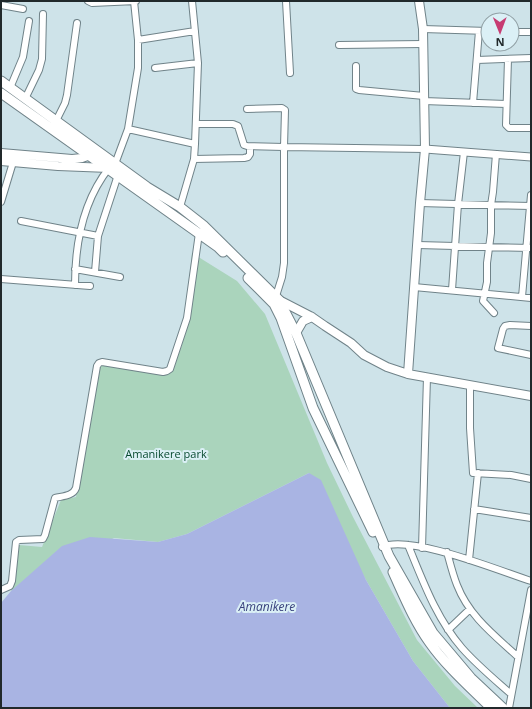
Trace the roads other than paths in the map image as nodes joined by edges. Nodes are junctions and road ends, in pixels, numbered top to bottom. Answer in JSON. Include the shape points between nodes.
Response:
{"nodes":[{"id":1,"x":88,"y":1,"type":"edge"},
{"id":2,"x":134,"y":1,"type":"edge"},
{"id":3,"x":192,"y":1,"type":"edge"},
{"id":4,"x":286,"y":1,"type":"edge"},
{"id":5,"x":419,"y":1,"type":"edge"},
{"id":6,"x":1,"y":5,"type":"edge"},
{"id":7,"x":24,"y":9,"type":"dead end"},
{"id":8,"x":43,"y":14,"type":"dead end"},
{"id":9,"x":28,"y":21,"type":"dead end"},
{"id":10,"x":77,"y":22,"type":"dead end"},
{"id":11,"x":423,"y":29,"type":"junction"},
{"id":12,"x":195,"y":30,"type":"junction"},
{"id":13,"x":479,"y":31,"type":"joint"},
{"id":14,"x":520,"y":32,"type":"edge"},
{"id":15,"x":531,"y":32,"type":"edge"},
{"id":16,"x":138,"y":40,"type":"junction"},
{"id":17,"x":423,"y":44,"type":"junction"},
{"id":18,"x":339,"y":45,"type":"dead end"},
{"id":19,"x":531,"y":58,"type":"edge"},
{"id":20,"x":508,"y":59,"type":"junction"},
{"id":21,"x":477,"y":60,"type":"junction"},
{"id":22,"x":198,"y":63,"type":"junction"},
{"id":23,"x":356,"y":66,"type":"dead end"},
{"id":24,"x":155,"y":68,"type":"dead end"},
{"id":25,"x":290,"y":73,"type":"dead end"},
{"id":26,"x":1,"y":81,"type":"edge"},
{"id":27,"x":10,"y":88,"type":"junction"},
{"id":28,"x":1,"y":93,"type":"edge"},
{"id":29,"x":424,"y":98,"type":"junction"},
{"id":30,"x":25,"y":99,"type":"junction"},
{"id":31,"x":473,"y":103,"type":"junction"},
{"id":32,"x":506,"y":104,"type":"junction"},
{"id":33,"x":247,"y":109,"type":"dead end"},
{"id":34,"x":56,"y":121,"type":"junction"},
{"id":35,"x":196,"y":124,"type":"junction"},
{"id":36,"x":531,"y":128,"type":"edge"},
{"id":37,"x":128,"y":129,"type":"junction"},
{"id":38,"x":195,"y":144,"type":"junction"},
{"id":39,"x":284,"y":146,"type":"junction"},
{"id":40,"x":250,"y":147,"type":"junction"},
{"id":41,"x":425,"y":150,"type":"junction"},
{"id":42,"x":464,"y":152,"type":"junction"},
{"id":43,"x":1,"y":153,"type":"edge"},
{"id":44,"x":94,"y":154,"type":"junction"},
{"id":45,"x":496,"y":154,"type":"junction"},
{"id":46,"x":531,"y":157,"type":"edge"},
{"id":47,"x":14,"y":158,"type":"junction"},
{"id":48,"x":194,"y":159,"type":"junction"},
{"id":49,"x":1,"y":160,"type":"edge"},
{"id":50,"x":112,"y":166,"type":"junction"},
{"id":51,"x":118,"y":175,"type":"junction"},
{"id":52,"x":531,"y":195,"type":"edge"},
{"id":53,"x":1,"y":202,"type":"edge"},
{"id":54,"x":420,"y":204,"type":"junction"},
{"id":55,"x":458,"y":204,"type":"junction"},
{"id":56,"x":491,"y":205,"type":"junction"},
{"id":57,"x":531,"y":206,"type":"edge"},
{"id":58,"x":180,"y":207,"type":"junction"},
{"id":59,"x":21,"y":221,"type":"dead end"},
{"id":60,"x":80,"y":232,"type":"junction"},
{"id":61,"x":199,"y":233,"type":"junction"},
{"id":62,"x":98,"y":236,"type":"junction"},
{"id":63,"x":418,"y":245,"type":"junction"},
{"id":64,"x":455,"y":246,"type":"junction"},
{"id":65,"x":489,"y":247,"type":"junction"},
{"id":66,"x":529,"y":248,"type":"edge"},
{"id":67,"x":75,"y":269,"type":"junction"},
{"id":68,"x":95,"y":272,"type":"junction"},
{"id":69,"x":120,"y":277,"type":"dead end"},
{"id":70,"x":1,"y":279,"type":"edge"},
{"id":71,"x":75,"y":285,"type":"junction"},
{"id":72,"x":90,"y":286,"type":"dead end"},
{"id":73,"x":414,"y":287,"type":"junction"},
{"id":74,"x":452,"y":290,"type":"junction"},
{"id":75,"x":485,"y":294,"type":"junction"},
{"id":76,"x":522,"y":298,"type":"junction"},
{"id":77,"x":531,"y":298,"type":"edge"},
{"id":78,"x":275,"y":299,"type":"junction"},
{"id":79,"x":494,"y":313,"type":"dead end"},
{"id":80,"x":312,"y":317,"type":"junction"},
{"id":81,"x":531,"y":326,"type":"edge"},
{"id":82,"x":296,"y":334,"type":"junction"},
{"id":83,"x":531,"y":355,"type":"edge"},
{"id":84,"x":408,"y":374,"type":"junction"},
{"id":85,"x":427,"y":377,"type":"junction"},
{"id":86,"x":470,"y":384,"type":"junction"},
{"id":87,"x":531,"y":396,"type":"edge"},
{"id":88,"x":478,"y":473,"type":"junction"},
{"id":89,"x":531,"y":479,"type":"edge"},
{"id":90,"x":474,"y":509,"type":"junction"},
{"id":91,"x":531,"y":518,"type":"edge"},
{"id":92,"x":408,"y":545,"type":"junction"},
{"id":93,"x":383,"y":547,"type":"junction"},
{"id":94,"x":422,"y":548,"type":"junction"},
{"id":95,"x":447,"y":552,"type":"junction"},
{"id":96,"x":469,"y":560,"type":"junction"},
{"id":97,"x":531,"y":581,"type":"edge"},
{"id":98,"x":1,"y":590,"type":"edge"},
{"id":99,"x":531,"y":590,"type":"edge"},
{"id":100,"x":470,"y":609,"type":"junction"},
{"id":101,"x":524,"y":626,"type":"junction"},
{"id":102,"x":531,"y":628,"type":"edge"},
{"id":103,"x":448,"y":630,"type":"junction"},
{"id":104,"x":518,"y":657,"type":"junction"},
{"id":105,"x":511,"y":694,"type":"junction"},
{"id":106,"x":491,"y":708,"type":"edge"},
{"id":107,"x":503,"y":708,"type":"edge"},
{"id":108,"x":508,"y":708,"type":"edge"}],
"edges":[{"from":1,"to":2,"type":"street"},
{"from":2,"to":16,"type":"street"},
{"from":3,"to":12,"type":"street"},
{"from":4,"to":25,"type":"street"},
{"from":5,"to":11,"type":"main road"},
{"from":6,"to":7,"type":"street"},
{"from":8,"to":30,"type":"street","via":[[42,59]]},
{"from":9,"to":27,"type":"street","via":[[23,57]]},
{"from":10,"to":34,"type":"street","via":[[67,95]]},
{"from":11,"to":13,"type":"street"},
{"from":11,"to":17,"type":"main road"},
{"from":12,"to":16,"type":"street"},
{"from":12,"to":22,"type":"street"},
{"from":13,"to":21,"type":"street"},
{"from":14,"to":15,"type":"street"},
{"from":16,"to":37,"type":"street","via":[[138,68]]},
{"from":17,"to":18,"type":"street"},
{"from":17,"to":29,"type":"main road"},
{"from":19,"to":20,"type":"street"},
{"from":20,"to":21,"type":"street"},
{"from":20,"to":32,"type":"street"},
{"from":21,"to":31,"type":"street"},
{"from":22,"to":24,"type":"street"},
{"from":22,"to":35,"type":"street"},
{"from":23,"to":29,"type":"street","via":[[356,89]]},
{"from":26,"to":27,"type":"main road"},
{"from":27,"to":30,"type":"main road"},
{"from":28,"to":44,"type":"main road"},
{"from":29,"to":31,"type":"street"},
{"from":29,"to":41,"type":"main road"},
{"from":30,"to":34,"type":"main road"},
{"from":31,"to":32,"type":"street"},
{"from":32,"to":36,"type":"street","via":[[507,127]]},
{"from":33,"to":39,"type":"street","via":[[285,110]]},
{"from":34,"to":44,"type":"main road"},
{"from":35,"to":38,"type":"street"},
{"from":35,"to":40,"type":"street","via":[[238,126],[244,145]]},
{"from":37,"to":38,"type":"street"},
{"from":37,"to":50,"type":"street"},
{"from":38,"to":48,"type":"street"},
{"from":39,"to":40,"type":"street"},
{"from":39,"to":41,"type":"street"},
{"from":39,"to":78,"type":"street","via":[[284,264]]},
{"from":40,"to":48,"type":"street","via":[[250,154],[244,158]]},
{"from":41,"to":42,"type":"street"},
{"from":41,"to":54,"type":"main road"},
{"from":42,"to":45,"type":"street"},
{"from":42,"to":55,"type":"street"},
{"from":43,"to":47,"type":"main road"},
{"from":44,"to":47,"type":"main road","via":[[72,159]]},
{"from":44,"to":50,"type":"main road"},
{"from":45,"to":46,"type":"street"},
{"from":45,"to":56,"type":"street"},
{"from":47,"to":49,"type":"main road"},
{"from":47,"to":50,"type":"main road","via":[[65,167]]},
{"from":47,"to":53,"type":"street"},
{"from":48,"to":58,"type":"street"},
{"from":50,"to":51,"type":"main road"},
{"from":50,"to":58,"type":"main road"},
{"from":50,"to":60,"type":"street","via":[[98,184]]},
{"from":51,"to":61,"type":"main road"},
{"from":51,"to":62,"type":"street"},
{"from":52,"to":57,"type":"street"},
{"from":54,"to":55,"type":"street"},
{"from":54,"to":63,"type":"main road"},
{"from":55,"to":56,"type":"street"},
{"from":55,"to":64,"type":"street"},
{"from":56,"to":57,"type":"street"},
{"from":56,"to":65,"type":"street"},
{"from":57,"to":66,"type":"street"},
{"from":58,"to":78,"type":"main road","via":[[204,225]]},
{"from":59,"to":60,"type":"street"},
{"from":60,"to":62,"type":"street"},
{"from":60,"to":67,"type":"street"},
{"from":61,"to":78,"type":"main road"},
{"from":61,"to":98,"type":"street","via":[[187,318],[170,369],[163,372],[99,363],[76,488],[71,494],[55,498],[43,539],[16,542],[12,581],[10,586]]},
{"from":62,"to":68,"type":"street"},
{"from":63,"to":64,"type":"street"},
{"from":63,"to":73,"type":"main road"},
{"from":64,"to":65,"type":"street"},
{"from":64,"to":74,"type":"street"},
{"from":65,"to":66,"type":"street"},
{"from":65,"to":75,"type":"street"},
{"from":66,"to":76,"type":"street"},
{"from":67,"to":68,"type":"street"},
{"from":67,"to":71,"type":"street"},
{"from":68,"to":69,"type":"street"},
{"from":70,"to":71,"type":"street"},
{"from":71,"to":72,"type":"street"},
{"from":73,"to":74,"type":"street"},
{"from":73,"to":84,"type":"main road"},
{"from":74,"to":75,"type":"street"},
{"from":75,"to":76,"type":"street"},
{"from":75,"to":79,"type":"street","via":[[483,301]]},
{"from":76,"to":77,"type":"street"},
{"from":78,"to":80,"type":"main road"},
{"from":78,"to":82,"type":"main road"},
{"from":78,"to":93,"type":"main road","via":[[274,304],[313,408]]},
{"from":80,"to":82,"type":"main road","via":[[303,321]]},
{"from":80,"to":84,"type":"main road","via":[[351,342],[364,355]]},
{"from":81,"to":83,"type":"street","via":[[505,326],[498,348]]},
{"from":82,"to":93,"type":"main road"},
{"from":84,"to":85,"type":"main road"},
{"from":85,"to":86,"type":"main road"},
{"from":85,"to":94,"type":"street"},
{"from":86,"to":87,"type":"main road"},
{"from":86,"to":88,"type":"street","via":[[472,468],[473,473]]},
{"from":88,"to":89,"type":"street"},
{"from":88,"to":90,"type":"street"},
{"from":90,"to":91,"type":"street"},
{"from":90,"to":96,"type":"street"},
{"from":92,"to":93,"type":"street"},
{"from":92,"to":94,"type":"street"},
{"from":92,"to":103,"type":"street","via":[[430,598]]},
{"from":93,"to":106,"type":"main road","via":[[416,622],[430,643],[444,661]]},
{"from":93,"to":107,"type":"main road","via":[[433,633],[471,678]]},
{"from":94,"to":95,"type":"street"},
{"from":95,"to":96,"type":"street"},
{"from":95,"to":100,"type":"street","via":[[457,585]]},
{"from":96,"to":97,"type":"street"},
{"from":99,"to":101,"type":"street"},
{"from":100,"to":103,"type":"street"},
{"from":100,"to":104,"type":"street","via":[[486,628]]},
{"from":101,"to":102,"type":"street"},
{"from":101,"to":104,"type":"street"},
{"from":103,"to":105,"type":"street","via":[[472,659]]},
{"from":104,"to":105,"type":"street"},
{"from":105,"to":108,"type":"street"}]}
